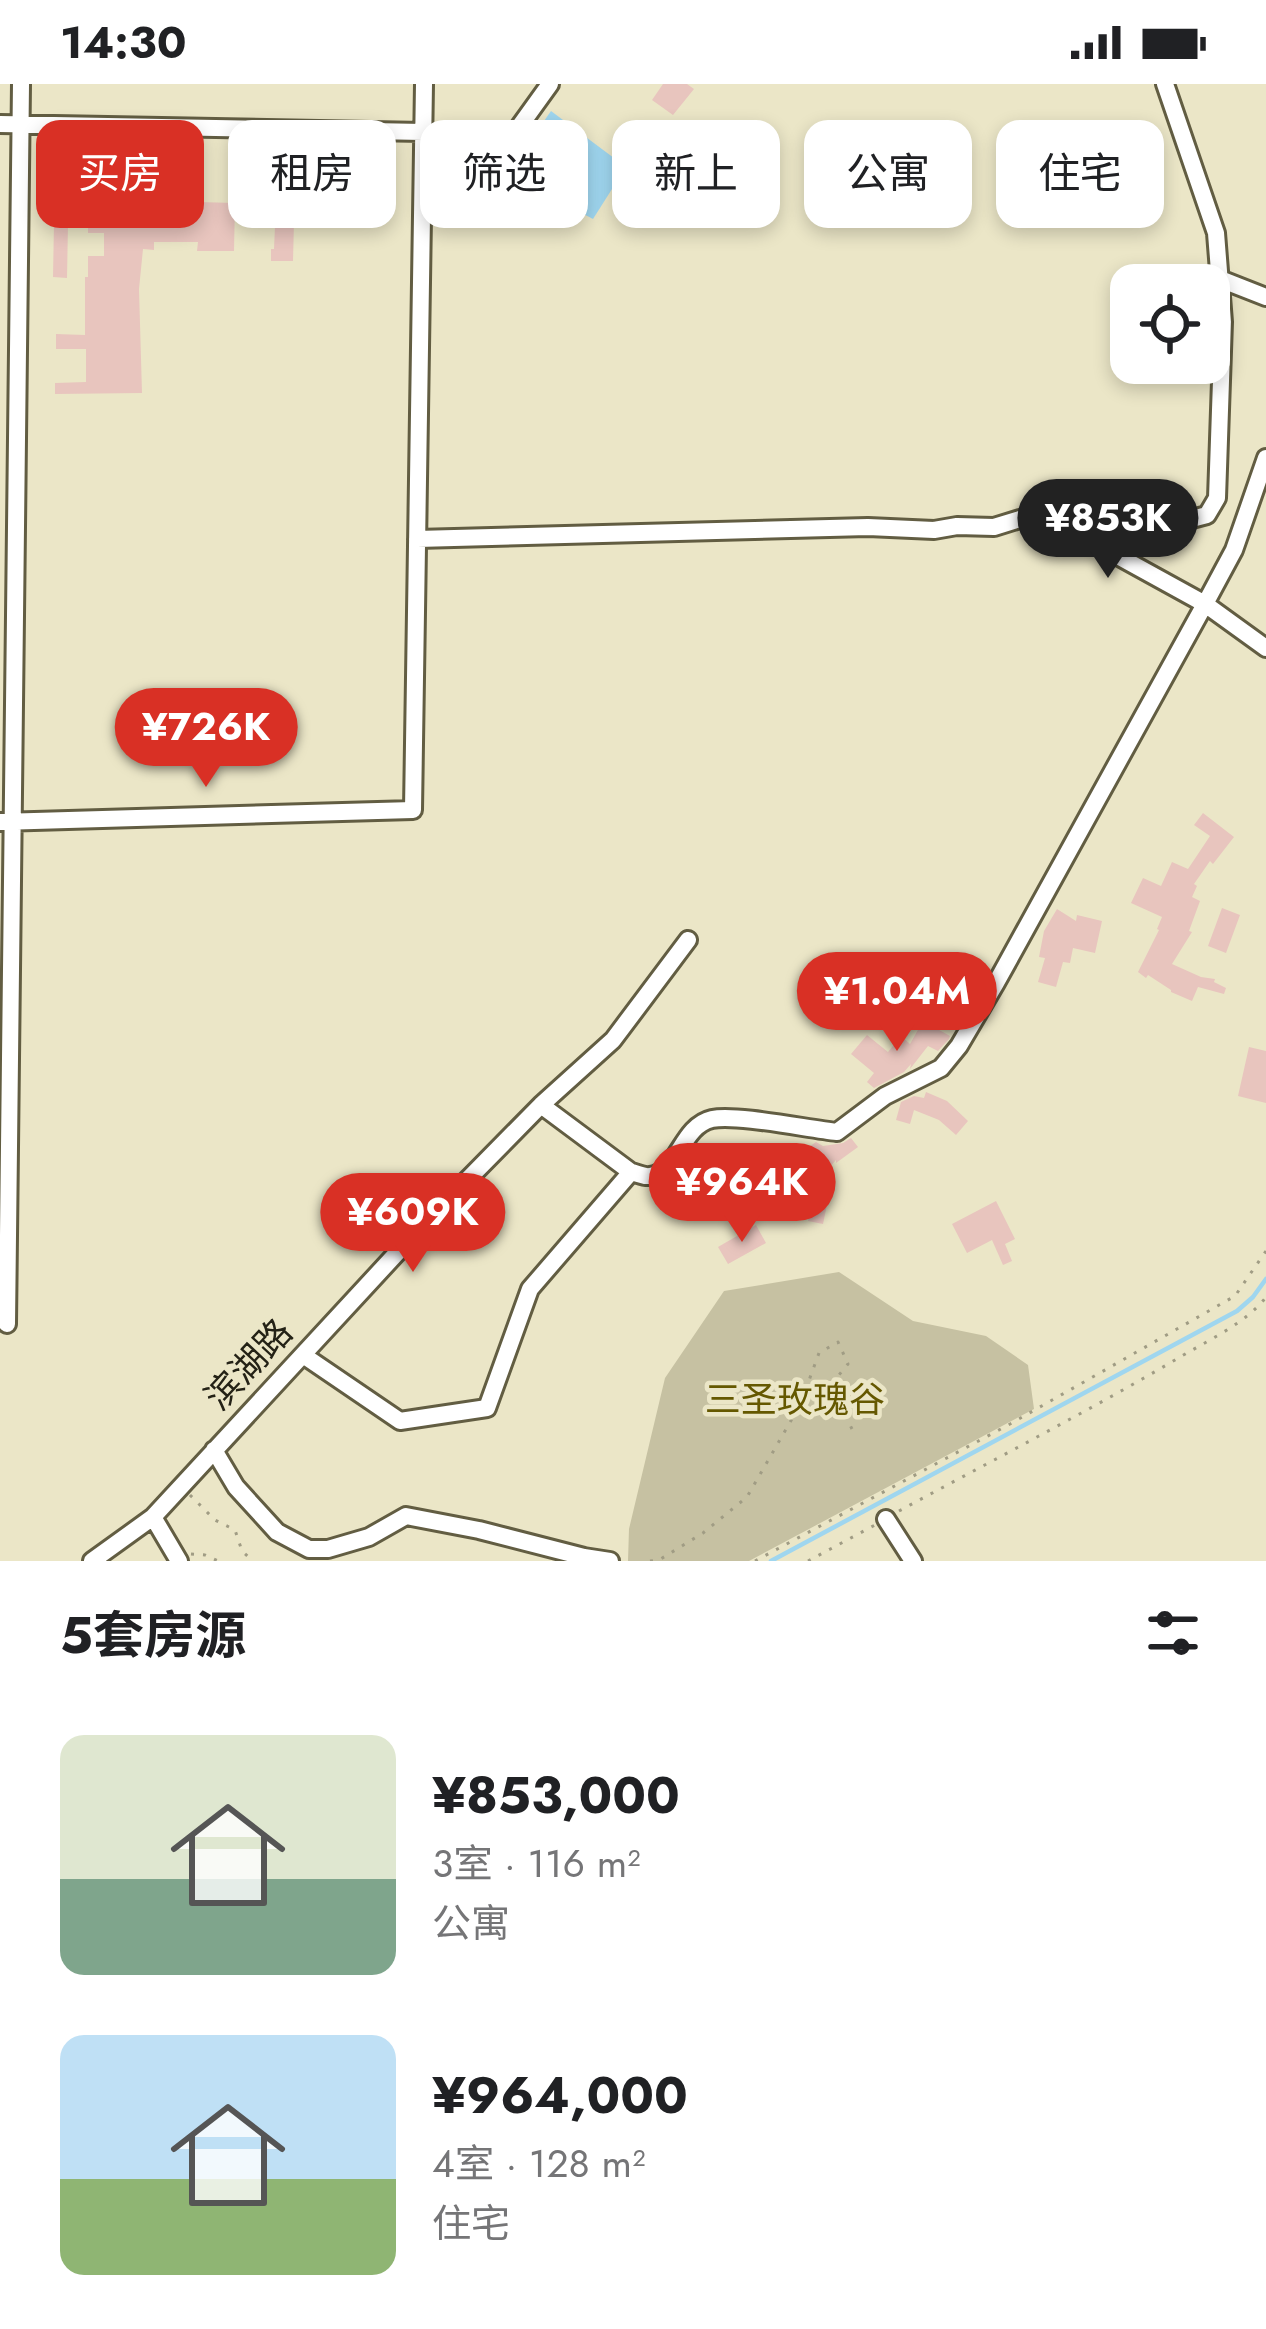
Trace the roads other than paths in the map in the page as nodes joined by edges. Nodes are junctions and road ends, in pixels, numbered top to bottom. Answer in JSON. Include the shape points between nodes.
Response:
{"nodes":[{"id":1,"x":21,"y":84,"type":"edge"},
{"id":2,"x":424,"y":84,"type":"edge"},
{"id":3,"x":550,"y":84,"type":"edge"},
{"id":4,"x":1165,"y":84,"type":"edge"},
{"id":5,"x":423,"y":120,"type":"edge"},
{"id":6,"x":524,"y":120,"type":"edge"},
{"id":7,"x":0,"y":124,"type":"edge"},
{"id":8,"x":21,"y":124,"type":"junction"},
{"id":9,"x":420,"y":132,"type":"edge"},
{"id":10,"x":422,"y":228,"type":"edge"},
{"id":11,"x":1219,"y":264,"type":"edge"},
{"id":12,"x":1230,"y":283,"type":"edge"},
{"id":13,"x":1266,"y":297,"type":"edge"},
{"id":14,"x":1221,"y":384,"type":"edge"},
{"id":15,"x":1266,"y":458,"type":"edge"},
{"id":16,"x":417,"y":539,"type":"junction"},
{"id":17,"x":1096,"y":544,"type":"junction"},
{"id":18,"x":1205,"y":604,"type":"junction"},
{"id":19,"x":1266,"y":648,"type":"edge"},
{"id":20,"x":6,"y":822,"type":"edge"},
{"id":21,"x":688,"y":940,"type":"dead end"},
{"id":22,"x":541,"y":1106,"type":"junction"},
{"id":23,"x":631,"y":1172,"type":"junction"},
{"id":24,"x":4,"y":1173,"type":"edge"},
{"id":25,"x":8,"y":1324,"type":"dead end"},
{"id":26,"x":303,"y":1355,"type":"junction"},
{"id":27,"x":214,"y":1450,"type":"junction"},
{"id":28,"x":153,"y":1516,"type":"junction"},
{"id":29,"x":886,"y":1519,"type":"road end"},
{"id":30,"x":177,"y":1557,"type":"edge"},
{"id":31,"x":92,"y":1561,"type":"edge"},
{"id":32,"x":610,"y":1561,"type":"edge"},
{"id":33,"x":913,"y":1561,"type":"edge"}],
"edges":[{"from":1,"to":8,"type":"street"},
{"from":2,"to":5,"type":"street"},
{"from":3,"to":6,"type":"street"},
{"from":4,"to":11,"type":"street","via":[[1216,233]]},
{"from":7,"to":8,"type":"street"},
{"from":8,"to":9,"type":"street"},
{"from":8,"to":20,"type":"street"},
{"from":10,"to":16,"type":"street"},
{"from":12,"to":13,"type":"street"},
{"from":14,"to":17,"type":"street","via":[[1216,498],[1207,515]]},
{"from":15,"to":18,"type":"street"},
{"from":16,"to":17,"type":"street","via":[[934,530],[994,527],[1033,515]]},
{"from":16,"to":20,"type":"street","via":[[413,810]]},
{"from":17,"to":18,"type":"street"},
{"from":18,"to":19,"type":"street"},
{"from":18,"to":23,"type":"street","via":[[997,983],[940,1068],[837,1132],[712,1119],[694,1128],[666,1168],[650,1176]]},
{"from":20,"to":24,"type":"street"},
{"from":21,"to":22,"type":"street","name":"滨湖路","via":[[613,1040]]},
{"from":22,"to":23,"type":"street"},
{"from":22,"to":26,"type":"street","name":"滨湖路"},
{"from":23,"to":26,"type":"street","via":[[530,1289],[487,1408],[400,1421]]},
{"from":24,"to":25,"type":"street"},
{"from":26,"to":27,"type":"street","name":"滨湖路"},
{"from":27,"to":28,"type":"street","name":"滨湖路"},
{"from":27,"to":32,"type":"street","via":[[277,1532],[309,1549],[369,1537],[406,1516]]},
{"from":28,"to":30,"type":"street"},
{"from":28,"to":31,"type":"street","name":"滨湖路"},
{"from":29,"to":33,"type":"street"}]}
